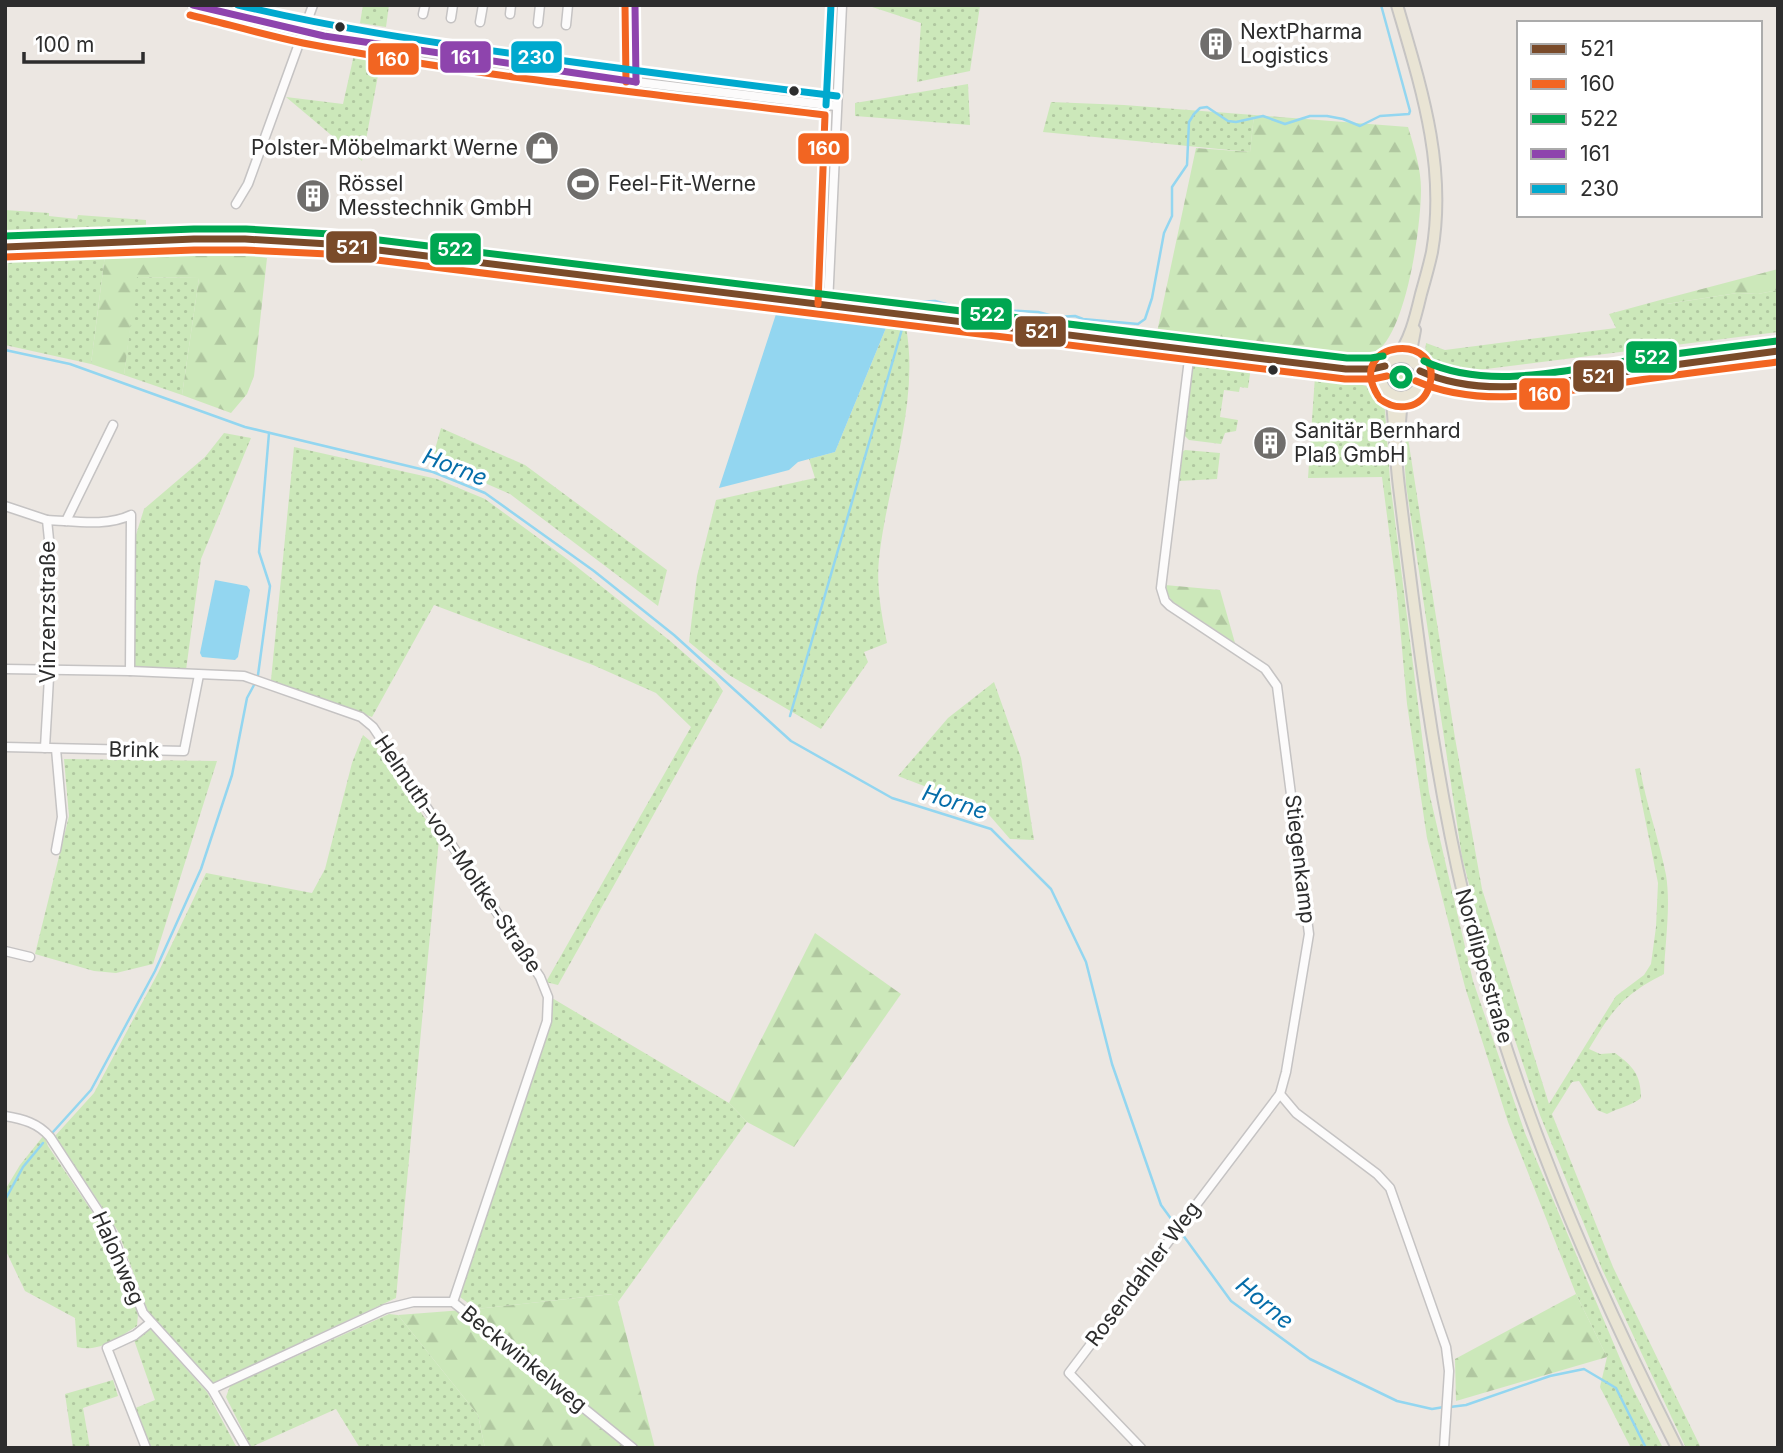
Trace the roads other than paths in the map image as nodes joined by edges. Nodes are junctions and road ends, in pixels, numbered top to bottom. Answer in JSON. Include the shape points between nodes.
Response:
{"nodes":[{"id":1,"x":191,"y":5,"type":"edge"},
{"id":2,"x":313,"y":5,"type":"edge"},
{"id":3,"x":453,"y":5,"type":"edge"},
{"id":4,"x":483,"y":5,"type":"edge"},
{"id":5,"x":540,"y":5,"type":"edge"},
{"id":6,"x":568,"y":5,"type":"edge"},
{"id":7,"x":635,"y":5,"type":"edge"},
{"id":8,"x":842,"y":5,"type":"edge"},
{"id":9,"x":1397,"y":5,"type":"edge"},
{"id":10,"x":202,"y":6,"type":"edge"},
{"id":11,"x":451,"y":18,"type":"dead end"},
{"id":12,"x":480,"y":22,"type":"dead end"},
{"id":13,"x":538,"y":23,"type":"dead end"},
{"id":14,"x":566,"y":25,"type":"dead end"},
{"id":15,"x":304,"y":32,"type":"junction"},
{"id":16,"x":636,"y":82,"type":"junction"},
{"id":17,"x":836,"y":106,"type":"junction"},
{"id":18,"x":236,"y":204,"type":"dead end"},
{"id":19,"x":5,"y":247,"type":"edge"},
{"id":20,"x":828,"y":304,"type":"junction"},
{"id":21,"x":1416,"y":313,"type":"junction"},
{"id":22,"x":1190,"y":351,"type":"junction"},
{"id":23,"x":1778,"y":351,"type":"edge"},
{"id":24,"x":1396,"y":358,"type":"junction"},
{"id":25,"x":1385,"y":366,"type":"junction"},
{"id":26,"x":1417,"y":367,"type":"junction"},
{"id":27,"x":1346,"y":369,"type":"junction"},
{"id":28,"x":1382,"y":383,"type":"junction"},
{"id":29,"x":1461,"y":384,"type":"junction"},
{"id":30,"x":1418,"y":387,"type":"junction"},
{"id":31,"x":1391,"y":394,"type":"junction"},
{"id":32,"x":1406,"y":396,"type":"junction"},
{"id":33,"x":113,"y":425,"type":"dead end"},
{"id":34,"x":1396,"y":454,"type":"junction"},
{"id":35,"x":5,"y":506,"type":"edge"},
{"id":36,"x":47,"y":520,"type":"junction"},
{"id":37,"x":66,"y":521,"type":"junction"},
{"id":38,"x":5,"y":669,"type":"edge"},
{"id":39,"x":50,"y":669,"type":"junction"},
{"id":40,"x":130,"y":671,"type":"junction"},
{"id":41,"x":199,"y":675,"type":"junction"},
{"id":42,"x":5,"y":747,"type":"edge"},
{"id":43,"x":45,"y":748,"type":"junction"},
{"id":44,"x":56,"y":749,"type":"junction"},
{"id":45,"x":56,"y":850,"type":"dead end"},
{"id":46,"x":5,"y":951,"type":"edge"},
{"id":47,"x":30,"y":957,"type":"dead end"},
{"id":48,"x":1280,"y":1094,"type":"junction"},
{"id":49,"x":5,"y":1116,"type":"edge"},
{"id":50,"x":453,"y":1302,"type":"junction"},
{"id":51,"x":150,"y":1323,"type":"junction"},
{"id":52,"x":212,"y":1389,"type":"junction"},
{"id":53,"x":146,"y":1448,"type":"edge"},
{"id":54,"x":246,"y":1448,"type":"edge"},
{"id":55,"x":633,"y":1448,"type":"edge"},
{"id":56,"x":1141,"y":1448,"type":"edge"},
{"id":57,"x":1444,"y":1448,"type":"edge"},
{"id":58,"x":1677,"y":1448,"type":"edge"}],
"edges":[{"from":1,"to":10,"type":"street"},
{"from":2,"to":15,"type":"street"},
{"from":3,"to":11,"type":"street"},
{"from":4,"to":12,"type":"street"},
{"from":5,"to":13,"type":"street"},
{"from":6,"to":14,"type":"street"},
{"from":7,"to":16,"type":"street"},
{"from":8,"to":17,"type":"street"},
{"from":9,"to":21,"type":"main road","via":[[1423,94],[1436,163],[1432,254]]},
{"from":10,"to":15,"type":"street"},
{"from":15,"to":16,"type":"street"},
{"from":15,"to":18,"type":"street","via":[[248,184]]},
{"from":16,"to":17,"type":"street"},
{"from":17,"to":20,"type":"street"},
{"from":19,"to":20,"type":"main road","via":[[221,239],[318,243]]},
{"from":20,"to":22,"type":"main road"},
{"from":21,"to":24,"type":"main road"},
{"from":21,"to":26,"type":"main road","via":[[1412,346]]},
{"from":22,"to":27,"type":"main road"},
{"from":22,"to":48,"type":"street","name":"Stiegenkamp","via":[[1161,588],[1170,606],[1265,669],[1277,686],[1309,934]]},
{"from":23,"to":29,"type":"main road","via":[[1516,385]]},
{"from":24,"to":25,"type":"main road"},
{"from":24,"to":26,"type":"main road","via":[[1406,358]]},
{"from":25,"to":27,"type":"main road"},
{"from":25,"to":28,"type":"main road"},
{"from":26,"to":29,"type":"main road","via":[[1426,375]]},
{"from":26,"to":30,"type":"main road"},
{"from":27,"to":28,"type":"main road"},
{"from":28,"to":31,"type":"main road"},
{"from":29,"to":30,"type":"main road"},
{"from":30,"to":32,"type":"main road"},
{"from":31,"to":32,"type":"main road"},
{"from":31,"to":34,"type":"main road","name":"Nordlippestraße"},
{"from":32,"to":34,"type":"main road","name":"Nordlippestraße"},
{"from":33,"to":37,"type":"street"},
{"from":34,"to":58,"type":"main road","name":"Nordlippestraße","via":[[1444,799],[1482,968],[1550,1169]]},
{"from":35,"to":36,"type":"street","name":"Vinzenzstraße"},
{"from":36,"to":37,"type":"street"},
{"from":36,"to":39,"type":"street","name":"Vinzenzstraße"},
{"from":37,"to":40,"type":"street","via":[[106,521],[131,514]]},
{"from":38,"to":39,"type":"street","name":"Helmuth-von-Moltke-Straße"},
{"from":39,"to":40,"type":"street","name":"Helmuth-von-Moltke-Straße"},
{"from":39,"to":43,"type":"street","name":"Vinzenzstraße"},
{"from":40,"to":41,"type":"street","name":"Helmuth-von-Moltke-Straße"},
{"from":41,"to":44,"type":"street","name":"Brink","via":[[184,751]]},
{"from":41,"to":50,"type":"street","name":"Helmuth-von-Moltke-Straße","via":[[244,676],[361,717],[373,727],[546,989],[547,1021]]},
{"from":42,"to":43,"type":"street","name":"Brink"},
{"from":43,"to":44,"type":"street","name":"Brink"},
{"from":44,"to":45,"type":"street","via":[[62,817]]},
{"from":46,"to":47,"type":"street"},
{"from":48,"to":56,"type":"street","name":"Rosendahler Weg","via":[[1069,1373]]},
{"from":48,"to":57,"type":"street","via":[[1296,1114],[1390,1188],[1446,1348]]},
{"from":49,"to":51,"type":"street","name":"Halohweg","via":[[37,1125],[55,1143],[110,1229]]},
{"from":50,"to":52,"type":"street","name":"Beckwinkelweg","via":[[413,1302],[384,1309]]},
{"from":50,"to":55,"type":"street","name":"Beckwinkelweg"},
{"from":51,"to":52,"type":"street","name":"Halohweg"},
{"from":51,"to":53,"type":"street","via":[[107,1348]]},
{"from":52,"to":54,"type":"street","name":"Halohweg"}]}
